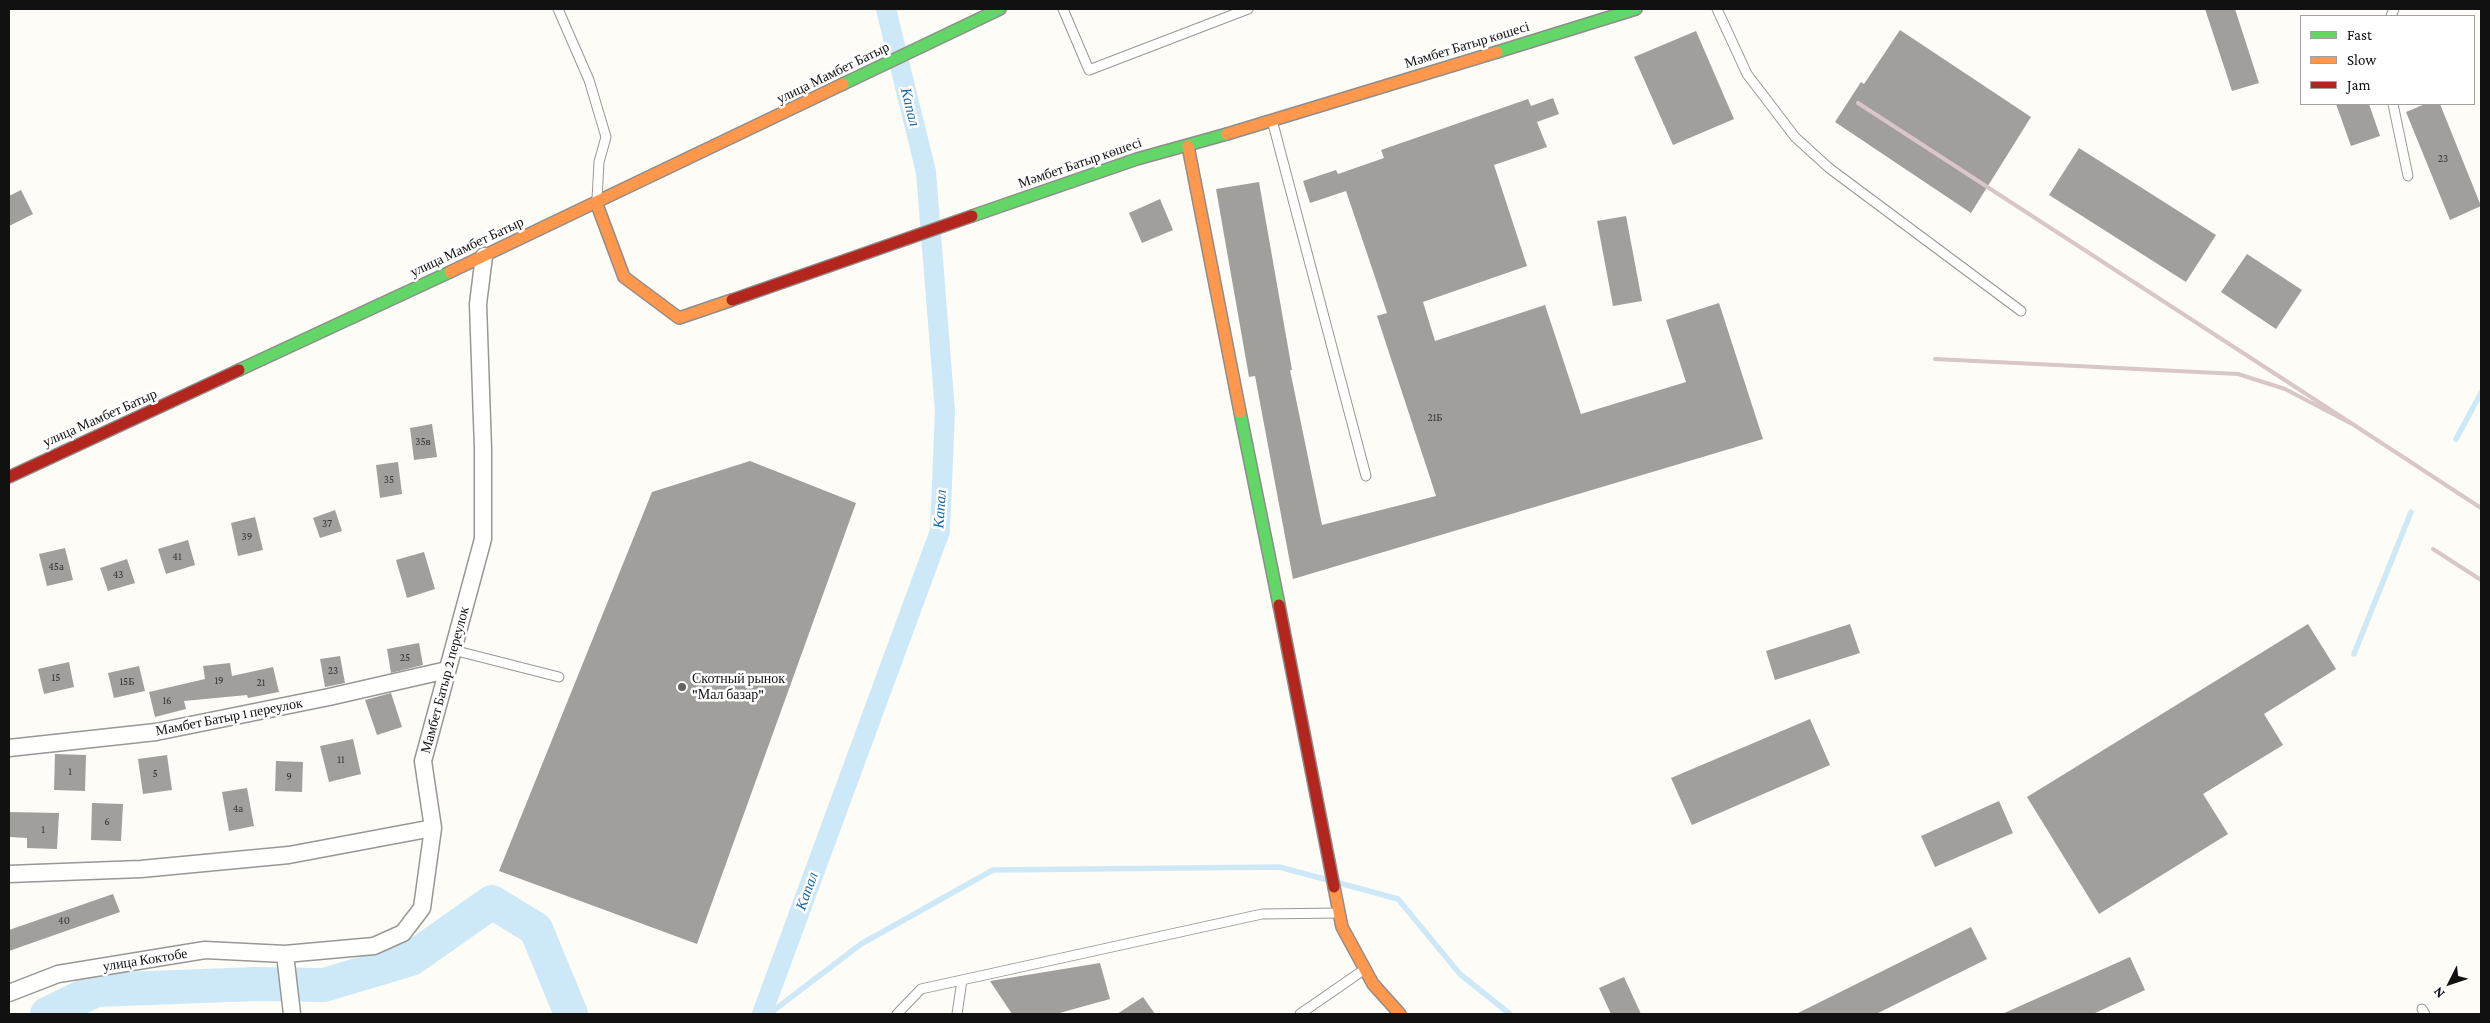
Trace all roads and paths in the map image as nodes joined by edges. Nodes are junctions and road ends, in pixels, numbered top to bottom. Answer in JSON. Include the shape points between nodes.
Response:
{"nodes":[{"id":1,"x":558,"y":9,"type":"edge"},
{"id":2,"x":1000,"y":9,"type":"edge"},
{"id":3,"x":1063,"y":9,"type":"edge"},
{"id":4,"x":1248,"y":9,"type":"edge"},
{"id":5,"x":1636,"y":9,"type":"edge"},
{"id":6,"x":1717,"y":9,"type":"edge"},
{"id":7,"x":2393,"y":105,"type":"edge"},
{"id":8,"x":1272,"y":120,"type":"junction"},
{"id":9,"x":1188,"y":146,"type":"junction"},
{"id":10,"x":2408,"y":176,"type":"dead end"},
{"id":11,"x":596,"y":202,"type":"junction"},
{"id":12,"x":484,"y":256,"type":"junction"},
{"id":13,"x":2021,"y":311,"type":"dead end"},
{"id":14,"x":1366,"y":476,"type":"dead end"},
{"id":15,"x":9,"y":477,"type":"edge"},
{"id":16,"x":452,"y":650,"type":"junction"},
{"id":17,"x":447,"y":670,"type":"junction"},
{"id":18,"x":559,"y":677,"type":"dead end"},
{"id":19,"x":9,"y":748,"type":"edge"},
{"id":20,"x":433,"y":828,"type":"junction"},
{"id":21,"x":9,"y":874,"type":"edge"},
{"id":22,"x":1340,"y":913,"type":"junction"},
{"id":23,"x":285,"y":954,"type":"junction"},
{"id":24,"x":1365,"y":969,"type":"junction"},
{"id":25,"x":962,"y":980,"type":"junction"},
{"id":26,"x":9,"y":993,"type":"edge"},
{"id":27,"x":292,"y":1014,"type":"edge"},
{"id":28,"x":897,"y":1014,"type":"edge"},
{"id":29,"x":957,"y":1014,"type":"edge"},
{"id":30,"x":1300,"y":1014,"type":"edge"},
{"id":31,"x":1400,"y":1014,"type":"edge"}],
"edges":[{"from":1,"to":11,"type":"lane","via":[[589,80],[606,137],[599,162]]},
{"from":2,"to":11,"type":"street","name":"улица Мамбет Батыр"},
{"from":3,"to":4,"type":"lane","via":[[1089,70]]},
{"from":5,"to":8,"type":"street","name":"Мәмбет Батыр көшесі"},
{"from":6,"to":13,"type":"lane","via":[[1747,74],[1795,136],[1829,168]]},
{"from":7,"to":10,"type":"lane"},
{"from":8,"to":9,"type":"street","name":"Мәмбет Батыр көшесі"},
{"from":8,"to":14,"type":"lane"},
{"from":9,"to":11,"type":"street","name":"Мәмбет Батыр көшесі","via":[[1137,158],[679,318],[624,277]]},
{"from":9,"to":22,"type":"street"},
{"from":11,"to":12,"type":"street","name":"улица Мамбет Батыр"},
{"from":12,"to":15,"type":"street","name":"улица Мамбет Батыр"},
{"from":12,"to":16,"type":"street","name":"Мамбет Батыр 2 переулок","via":[[478,304],[483,449],[482,539]]},
{"from":16,"to":17,"type":"street","name":"Мамбет Батыр 2 переулок"},
{"from":16,"to":18,"type":"lane"},
{"from":17,"to":19,"type":"street","name":"Мамбет Батыр 1 переулок","via":[[156,732]]},
{"from":17,"to":20,"type":"street","name":"Мамбет Батыр 2 переулок","via":[[423,761]]},
{"from":20,"to":21,"type":"street","via":[[289,855],[141,869]]},
{"from":20,"to":23,"type":"street","name":"Мамбет Батыр 2 переулок","via":[[422,908],[403,932],[374,946]]},
{"from":22,"to":24,"type":"street","via":[[1342,927]]},
{"from":22,"to":25,"type":"lane","via":[[1262,914]]},
{"from":23,"to":26,"type":"street","name":"улица Коктобе","via":[[205,950],[58,974]]},
{"from":23,"to":27,"type":"street"},
{"from":24,"to":30,"type":"lane"},
{"from":24,"to":31,"type":"street","via":[[1373,984]]},
{"from":25,"to":28,"type":"lane","via":[[921,989]]},
{"from":25,"to":29,"type":"lane"}]}
